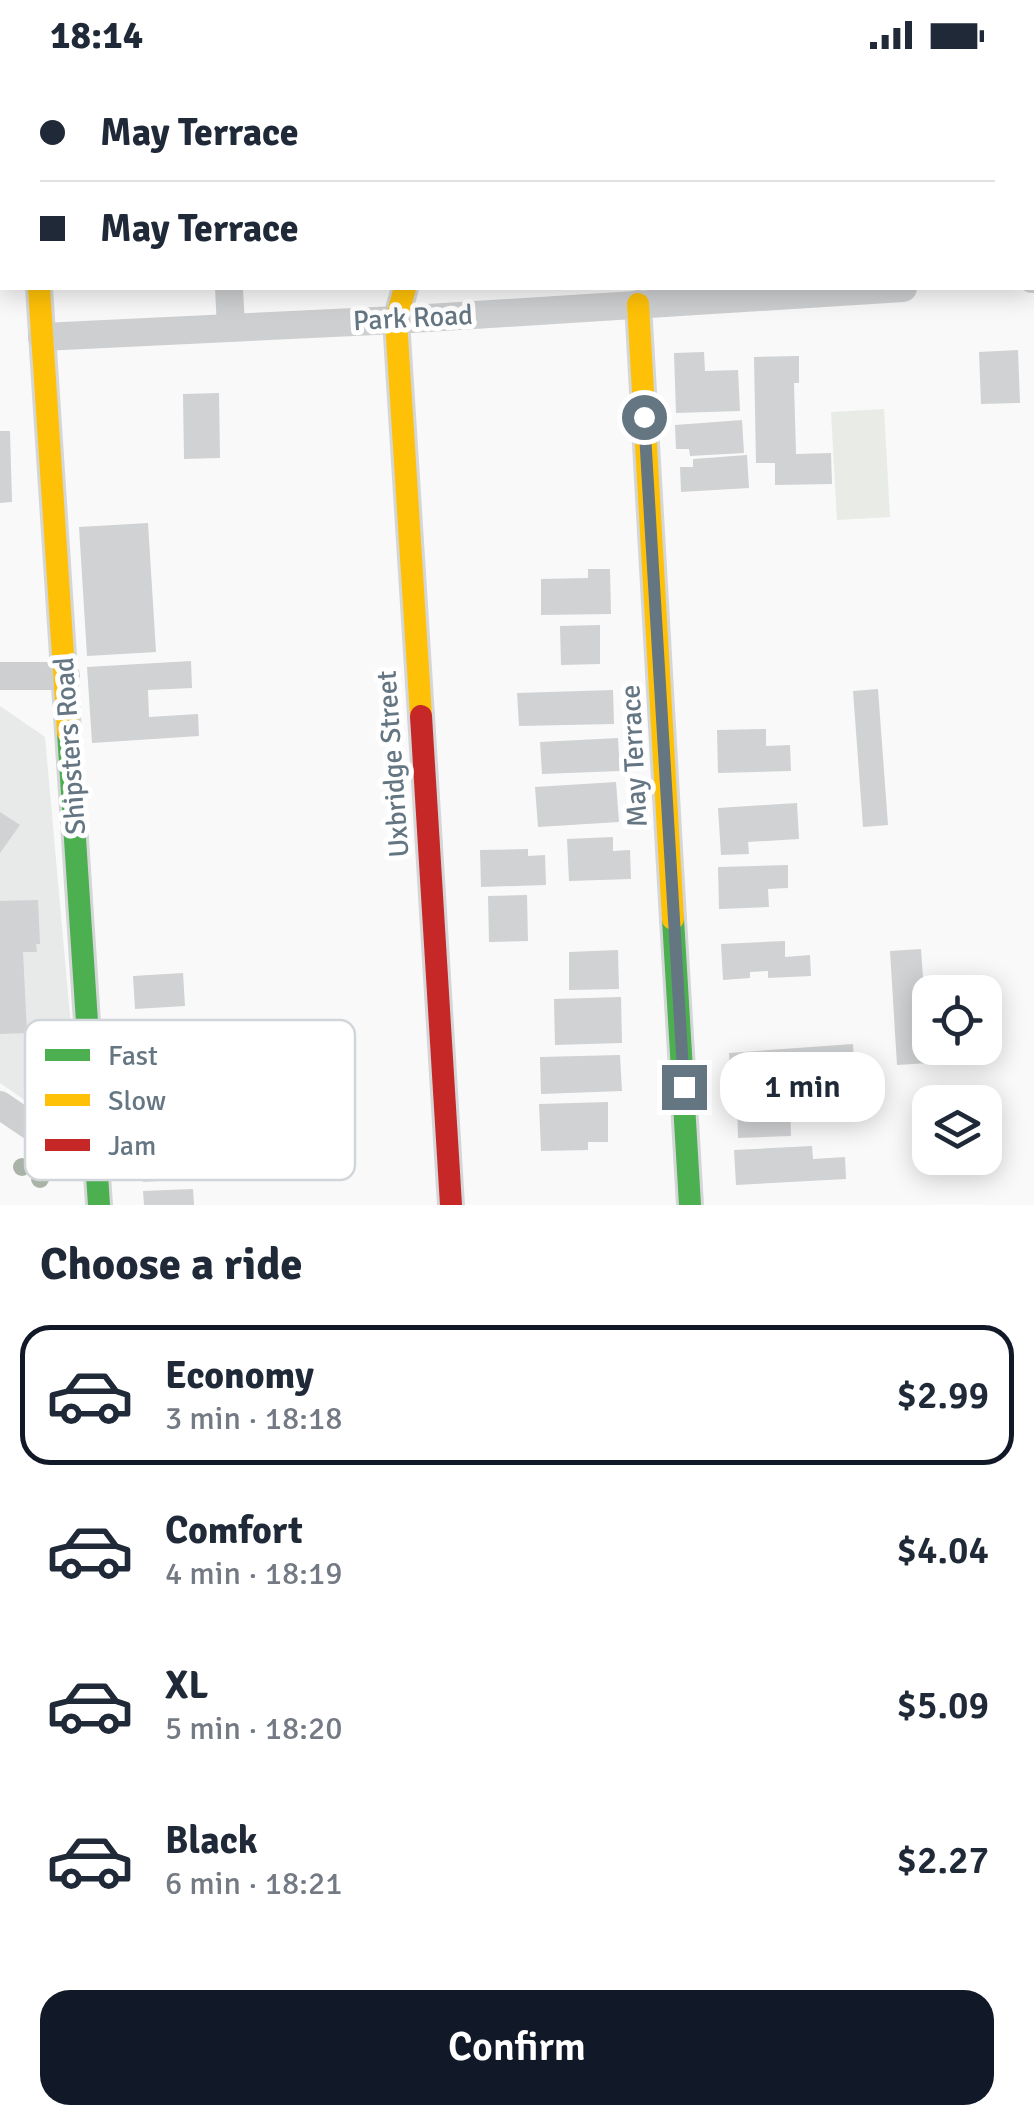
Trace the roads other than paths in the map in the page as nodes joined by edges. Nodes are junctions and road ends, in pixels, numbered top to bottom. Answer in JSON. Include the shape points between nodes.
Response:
{"nodes":[{"id":1,"x":39,"y":290,"type":"edge"},
{"id":2,"x":228,"y":290,"type":"edge"},
{"id":3,"x":404,"y":290,"type":"edge"},
{"id":4,"x":870,"y":290,"type":"edge"},
{"id":5,"x":638,"y":304,"type":"junction"},
{"id":6,"x":396,"y":320,"type":"junction"},
{"id":7,"x":231,"y":327,"type":"junction"},
{"id":8,"x":42,"y":337,"type":"junction"},
{"id":9,"x":0,"y":676,"type":"edge"},
{"id":10,"x":66,"y":676,"type":"junction"},
{"id":11,"x":88,"y":1020,"type":"edge"},
{"id":12,"x":3,"y":1114,"type":"edge"},
{"id":13,"x":25,"y":1127,"type":"edge"},
{"id":14,"x":98,"y":1180,"type":"edge"},
{"id":15,"x":99,"y":1205,"type":"edge"},
{"id":16,"x":450,"y":1205,"type":"edge"},
{"id":17,"x":690,"y":1205,"type":"edge"}],
"edges":[{"from":1,"to":8,"type":"street","name":"Shipsters Road"},
{"from":2,"to":7,"type":"street"},
{"from":3,"to":6,"type":"street","name":"Uxbridge Street"},
{"from":4,"to":5,"type":"street","name":"Park Road"},
{"from":5,"to":6,"type":"street","name":"Park Road"},
{"from":5,"to":17,"type":"street","name":"May Terrace"},
{"from":6,"to":7,"type":"street","name":"Park Road"},
{"from":6,"to":16,"type":"street","name":"Uxbridge Street"},
{"from":7,"to":8,"type":"street","name":"Park Road"},
{"from":8,"to":10,"type":"street","name":"Shipsters Road"},
{"from":9,"to":10,"type":"street"},
{"from":10,"to":11,"type":"street","name":"Shipsters Road"},
{"from":12,"to":13,"type":"street"},
{"from":14,"to":15,"type":"street","name":"Shipsters Road"}]}
